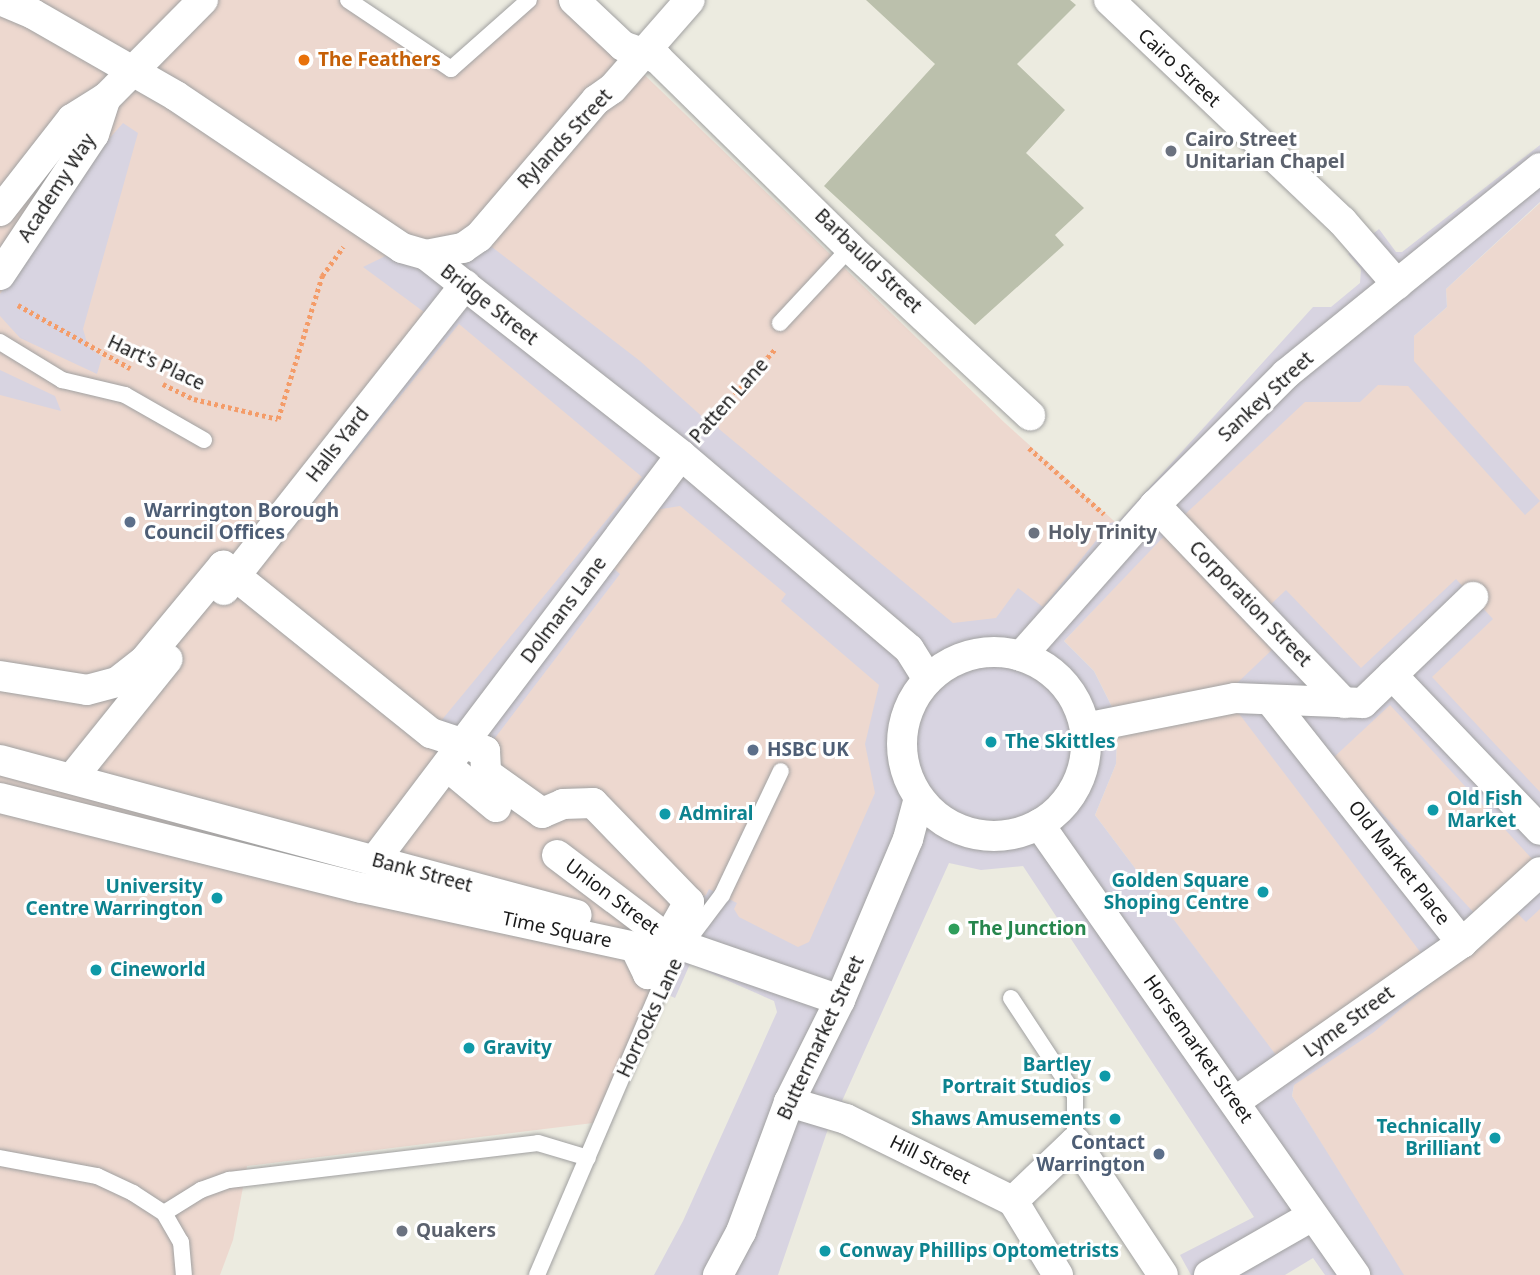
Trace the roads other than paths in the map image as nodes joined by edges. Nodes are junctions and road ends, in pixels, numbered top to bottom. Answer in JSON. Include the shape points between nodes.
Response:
{"nodes":[{"id":1,"x":0,"y":0,"type":"edge"},
{"id":2,"x":203,"y":0,"type":"edge"},
{"id":3,"x":348,"y":0,"type":"edge"},
{"id":4,"x":529,"y":0,"type":"edge"},
{"id":5,"x":574,"y":0,"type":"edge"},
{"id":6,"x":690,"y":0,"type":"edge"},
{"id":7,"x":1109,"y":0,"type":"edge"},
{"id":8,"x":641,"y":53,"type":"junction"},
{"id":9,"x":131,"y":71,"type":"junction"},
{"id":10,"x":106,"y":99,"type":"junction"},
{"id":11,"x":1540,"y":168,"type":"edge"},
{"id":12,"x":0,"y":211,"type":"edge"},
{"id":13,"x":850,"y":248,"type":"junction"},
{"id":14,"x":426,"y":255,"type":"junction"},
{"id":15,"x":0,"y":275,"type":"edge"},
{"id":16,"x":1397,"y":284,"type":"junction"},
{"id":17,"x":465,"y":285,"type":"junction"},
{"id":18,"x":780,"y":323,"type":"road end"},
{"id":19,"x":0,"y":342,"type":"edge"},
{"id":20,"x":1030,"y":415,"type":"road end"},
{"id":21,"x":204,"y":440,"type":"dead end"},
{"id":22,"x":681,"y":455,"type":"junction"},
{"id":23,"x":1155,"y":505,"type":"junction"},
{"id":24,"x":236,"y":575,"type":"junction"},
{"id":25,"x":1473,"y":597,"type":"dead end"},
{"id":26,"x":212,"y":605,"type":"dead end"},
{"id":27,"x":186,"y":637,"type":"dead end"},
{"id":28,"x":1021,"y":656,"type":"junction"},
{"id":29,"x":1392,"y":675,"type":"junction"},
{"id":30,"x":0,"y":676,"type":"edge"},
{"id":31,"x":928,"y":679,"type":"junction"},
{"id":32,"x":1270,"y":700,"type":"junction"},
{"id":33,"x":1344,"y":703,"type":"junction"},
{"id":34,"x":1085,"y":729,"type":"junction"},
{"id":35,"x":455,"y":755,"type":"junction"},
{"id":36,"x":0,"y":760,"type":"edge"},
{"id":37,"x":781,"y":771,"type":"dead end"},
{"id":38,"x":73,"y":777,"type":"junction"},
{"id":39,"x":0,"y":798,"type":"edge"},
{"id":40,"x":919,"y":798,"type":"junction"},
{"id":41,"x":496,"y":807,"type":"dead end"},
{"id":42,"x":1039,"y":824,"type":"junction"},
{"id":43,"x":1540,"y":830,"type":"edge"},
{"id":44,"x":557,"y":855,"type":"dead end"},
{"id":45,"x":374,"y":860,"type":"junction"},
{"id":46,"x":1540,"y":872,"type":"edge"},
{"id":47,"x":676,"y":942,"type":"junction"},
{"id":48,"x":1462,"y":943,"type":"junction"},
{"id":49,"x":1011,"y":998,"type":"dead end"},
{"id":50,"x":840,"y":1000,"type":"junction"},
{"id":51,"x":1236,"y":1101,"type":"junction"},
{"id":52,"x":789,"y":1102,"type":"junction"},
{"id":53,"x":1075,"y":1142,"type":"junction"},
{"id":54,"x":0,"y":1157,"type":"edge"},
{"id":55,"x":588,"y":1158,"type":"junction"},
{"id":56,"x":1013,"y":1200,"type":"junction"},
{"id":57,"x":164,"y":1213,"type":"junction"},
{"id":58,"x":1312,"y":1216,"type":"junction"},
{"id":59,"x":184,"y":1275,"type":"edge"},
{"id":60,"x":537,"y":1275,"type":"edge"},
{"id":61,"x":718,"y":1275,"type":"edge"},
{"id":62,"x":1058,"y":1275,"type":"edge"},
{"id":63,"x":1163,"y":1275,"type":"edge"},
{"id":64,"x":1209,"y":1275,"type":"edge"},
{"id":65,"x":1355,"y":1275,"type":"edge"}],
"edges":[{"from":1,"to":9,"type":"street","name":"Bridge Street"},
{"from":2,"to":9,"type":"street","name":"Academy Way"},
{"from":3,"to":4,"type":"lane","via":[[451,69]]},
{"from":5,"to":8,"type":"street","name":"Barbauld Street","via":[[623,46]]},
{"from":6,"to":8,"type":"street","name":"Rylands Street"},
{"from":7,"to":16,"type":"street","name":"Cairo Street","via":[[1361,243]]},
{"from":8,"to":13,"type":"street","name":"Barbauld Street","via":[[658,60]]},
{"from":8,"to":14,"type":"street","name":"Rylands Street","via":[[479,237],[463,248]]},
{"from":9,"to":10,"type":"street","name":"Academy Way"},
{"from":9,"to":14,"type":"street","name":"Bridge Street","via":[[176,96],[402,248]]},
{"from":10,"to":12,"type":"street","name":"Academy Way","via":[[72,119]]},
{"from":10,"to":15,"type":"street","name":"Academy Way","via":[[94,134]]},
{"from":11,"to":16,"type":"street","name":"Sankey Street"},
{"from":13,"to":18,"type":"lane"},
{"from":13,"to":20,"type":"street","name":"Barbauld Street"},
{"from":14,"to":17,"type":"street","name":"Bridge Street"},
{"from":16,"to":23,"type":"street","name":"Sankey Street","via":[[1286,374]]},
{"from":17,"to":22,"type":"street","name":"Bridge Street"},
{"from":17,"to":24,"type":"street","name":"Halls Yard"},
{"from":19,"to":21,"type":"lane","via":[[62,380],[125,395]]},
{"from":22,"to":31,"type":"street","name":"Bridge Street","via":[[909,649]]},
{"from":22,"to":35,"type":"street","name":"Dolmans Lane"},
{"from":23,"to":28,"type":"street","name":"Sankey Street"},
{"from":23,"to":33,"type":"street","name":"Corporation Street"},
{"from":24,"to":26,"type":"street","name":"Halls Yard"},
{"from":24,"to":30,"type":"street","via":[[223,566],[144,661],[117,682],[87,690]]},
{"from":24,"to":35,"type":"street","name":"Time Square"},
{"from":25,"to":29,"type":"street"},
{"from":27,"to":38,"type":"street"},
{"from":28,"to":31,"type":"street","via":[[971,654]]},
{"from":28,"to":34,"type":"street","via":[[1045,667],[1064,684]]},
{"from":29,"to":33,"type":"street","via":[[1363,703]]},
{"from":29,"to":43,"type":"street"},
{"from":31,"to":40,"type":"street","via":[[912,700],[903,724],[906,775]]},
{"from":32,"to":33,"type":"street"},
{"from":32,"to":34,"type":"street","via":[[1235,698],[1115,719]]},
{"from":32,"to":48,"type":"street","name":"Old Market Place"},
{"from":34,"to":42,"type":"street","via":[[1082,773],[1072,793]]},
{"from":35,"to":41,"type":"street"},
{"from":35,"to":45,"type":"street","name":"Dolmans Lane"},
{"from":35,"to":47,"type":"street","name":"Time Square","via":[[485,751],[486,773],[542,813],[562,804],[593,803],[689,901]]},
{"from":36,"to":38,"type":"street","name":"Bank Street"},
{"from":37,"to":47,"type":"lane","name":"Horrocks Lane","via":[[722,895]]},
{"from":38,"to":45,"type":"street","name":"Bank Street"},
{"from":39,"to":47,"type":"street","name":"Time Square","via":[[361,888],[635,947],[648,974]]},
{"from":40,"to":42,"type":"street","via":[[938,818],[974,833],[1015,834]]},
{"from":40,"to":50,"type":"street","name":"Buttermarket Street","via":[[908,839]]},
{"from":42,"to":51,"type":"street","name":"Horsemarket Street"},
{"from":44,"to":47,"type":"street","name":"Union Street"},
{"from":45,"to":47,"type":"street","name":"Bank Street"},
{"from":46,"to":48,"type":"street","name":"Old Market Place"},
{"from":47,"to":50,"type":"street","name":"Bank Street"},
{"from":47,"to":55,"type":"lane","name":"Horrocks Lane"},
{"from":48,"to":51,"type":"street","name":"Lyme Street"},
{"from":49,"to":53,"type":"lane","via":[[1075,1095]]},
{"from":50,"to":52,"type":"street","name":"Buttermarket Street"},
{"from":51,"to":58,"type":"street","name":"Horsemarket Street"},
{"from":52,"to":56,"type":"street","name":"Hill Street","via":[[846,1119]]},
{"from":52,"to":61,"type":"street","name":"Buttermarket Street","via":[[741,1232]]},
{"from":53,"to":56,"type":"street"},
{"from":53,"to":63,"type":"street"},
{"from":54,"to":57,"type":"lane","via":[[97,1176]]},
{"from":55,"to":57,"type":"lane","via":[[538,1143],[229,1180],[201,1190]]},
{"from":55,"to":60,"type":"lane","name":"Horrocks Lane"},
{"from":56,"to":62,"type":"street"},
{"from":57,"to":59,"type":"lane","via":[[181,1242]]},
{"from":58,"to":64,"type":"street"},
{"from":58,"to":65,"type":"street","name":"Horsemarket Street"}]}
